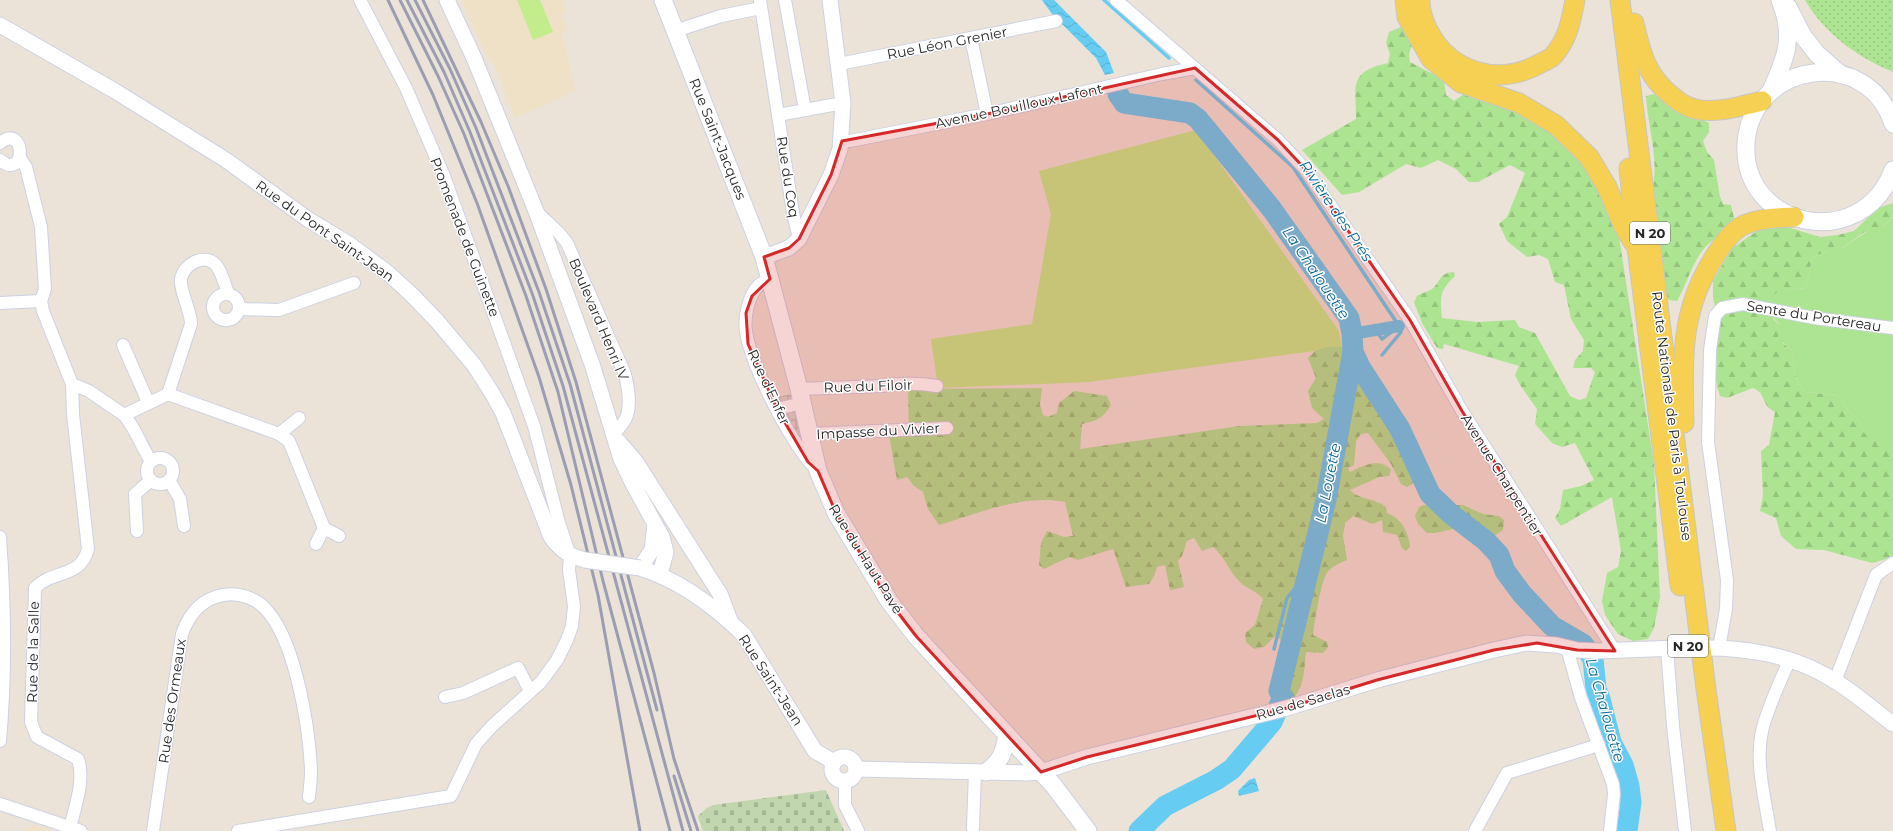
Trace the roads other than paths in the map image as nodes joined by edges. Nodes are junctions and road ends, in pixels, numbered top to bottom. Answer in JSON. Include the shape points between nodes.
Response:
{"nodes":[{"id":1,"x":360,"y":0,"type":"edge"},
{"id":2,"x":447,"y":0,"type":"edge"},
{"id":3,"x":663,"y":0,"type":"edge"},
{"id":4,"x":785,"y":0,"type":"edge"},
{"id":5,"x":830,"y":0,"type":"edge"},
{"id":6,"x":1116,"y":0,"type":"edge"},
{"id":7,"x":1405,"y":0,"type":"edge"},
{"id":8,"x":1420,"y":0,"type":"edge"},
{"id":9,"x":1575,"y":0,"type":"edge"},
{"id":10,"x":1607,"y":0,"type":"edge"},
{"id":11,"x":1621,"y":0,"type":"edge"},
{"id":12,"x":1781,"y":0,"type":"edge"},
{"id":13,"x":760,"y":4,"type":"edge"},
{"id":14,"x":1056,"y":21,"type":"dead end"},
{"id":15,"x":0,"y":25,"type":"edge"},
{"id":16,"x":675,"y":31,"type":"junction"},
{"id":17,"x":971,"y":38,"type":"junction"},
{"id":18,"x":839,"y":64,"type":"junction"},
{"id":19,"x":1196,"y":68,"type":"junction"},
{"id":20,"x":1840,"y":74,"type":"junction"},
{"id":21,"x":1875,"y":94,"type":"junction"},
{"id":22,"x":1766,"y":96,"type":"junction"},
{"id":23,"x":1893,"y":100,"type":"edge"},
{"id":24,"x":843,"y":103,"type":"junction"},
{"id":25,"x":805,"y":110,"type":"junction"},
{"id":26,"x":986,"y":114,"type":"junction"},
{"id":27,"x":778,"y":115,"type":"junction"},
{"id":28,"x":1893,"y":124,"type":"edge"},
{"id":29,"x":842,"y":141,"type":"junction"},
{"id":30,"x":0,"y":143,"type":"edge"},
{"id":31,"x":20,"y":158,"type":"junction"},
{"id":32,"x":0,"y":160,"type":"edge"},
{"id":33,"x":1893,"y":170,"type":"edge"},
{"id":34,"x":536,"y":211,"type":"junction"},
{"id":35,"x":1794,"y":217,"type":"junction"},
{"id":36,"x":799,"y":239,"type":"junction"},
{"id":37,"x":1637,"y":248,"type":"junction"},
{"id":38,"x":764,"y":257,"type":"junction"},
{"id":39,"x":770,"y":280,"type":"junction"},
{"id":40,"x":354,"y":283,"type":"dead end"},
{"id":41,"x":228,"y":293,"type":"junction"},
{"id":42,"x":41,"y":301,"type":"junction"},
{"id":43,"x":0,"y":304,"type":"edge"},
{"id":44,"x":239,"y":309,"type":"junction"},
{"id":45,"x":1893,"y":328,"type":"edge"},
{"id":46,"x":123,"y":345,"type":"dead end"},
{"id":47,"x":72,"y":384,"type":"junction"},
{"id":48,"x":937,"y":386,"type":"dead end"},
{"id":49,"x":168,"y":394,"type":"junction"},
{"id":50,"x":801,"y":395,"type":"junction"},
{"id":51,"x":148,"y":402,"type":"junction"},
{"id":52,"x":777,"y":409,"type":"junction"},
{"id":53,"x":124,"y":415,"type":"junction"},
{"id":54,"x":299,"y":418,"type":"dead end"},
{"id":55,"x":947,"y":428,"type":"dead end"},
{"id":56,"x":279,"y":434,"type":"junction"},
{"id":57,"x":809,"y":434,"type":"junction"},
{"id":58,"x":613,"y":435,"type":"junction"},
{"id":59,"x":151,"y":461,"type":"junction"},
{"id":60,"x":1679,"y":466,"type":"junction"},
{"id":61,"x":818,"y":471,"type":"junction"},
{"id":62,"x":151,"y":480,"type":"junction"},
{"id":63,"x":169,"y":480,"type":"junction"},
{"id":64,"x":549,"y":482,"type":"junction"},
{"id":65,"x":531,"y":488,"type":"junction"},
{"id":66,"x":655,"y":525,"type":"junction"},
{"id":67,"x":184,"y":526,"type":"dead end"},
{"id":68,"x":324,"y":528,"type":"junction"},
{"id":69,"x":137,"y":531,"type":"dead end"},
{"id":70,"x":339,"y":536,"type":"dead end"},
{"id":71,"x":0,"y":537,"type":"edge"},
{"id":72,"x":316,"y":544,"type":"dead end"},
{"id":73,"x":570,"y":556,"type":"junction"},
{"id":74,"x":1893,"y":563,"type":"edge"},
{"id":75,"x":640,"y":568,"type":"junction"},
{"id":76,"x":660,"y":574,"type":"junction"},
{"id":77,"x":732,"y":624,"type":"junction"},
{"id":78,"x":1714,"y":648,"type":"joint"},
{"id":79,"x":1572,"y":649,"type":"junction"},
{"id":80,"x":1672,"y":649,"type":"joint"},
{"id":81,"x":1614,"y":651,"type":"junction"},
{"id":82,"x":1790,"y":659,"type":"junction"},
{"id":83,"x":1834,"y":681,"type":"junction"},
{"id":84,"x":530,"y":691,"type":"junction"},
{"id":85,"x":446,"y":697,"type":"dead end"},
{"id":86,"x":1893,"y":724,"type":"edge"},
{"id":87,"x":1007,"y":735,"type":"junction"},
{"id":88,"x":0,"y":741,"type":"edge"},
{"id":89,"x":1599,"y":745,"type":"junction"},
{"id":90,"x":834,"y":762,"type":"junction"},
{"id":91,"x":856,"y":769,"type":"junction"},
{"id":92,"x":980,"y":771,"type":"junction"},
{"id":93,"x":1041,"y":772,"type":"junction"},
{"id":94,"x":845,"y":781,"type":"junction"},
{"id":95,"x":309,"y":797,"type":"dead end"},
{"id":96,"x":0,"y":804,"type":"edge"},
{"id":97,"x":973,"y":828,"type":"dead end"},
{"id":98,"x":76,"y":829,"type":"edge"},
{"id":99,"x":153,"y":831,"type":"edge"},
{"id":100,"x":238,"y":831,"type":"edge"},
{"id":101,"x":858,"y":831,"type":"edge"},
{"id":102,"x":1088,"y":831,"type":"edge"},
{"id":103,"x":1475,"y":831,"type":"edge"},
{"id":104,"x":1610,"y":831,"type":"edge"},
{"id":105,"x":1685,"y":831,"type":"edge"},
{"id":106,"x":1713,"y":831,"type":"edge"},
{"id":107,"x":1726,"y":831,"type":"edge"},
{"id":108,"x":1770,"y":831,"type":"edge"}],
"edges":[{"from":1,"to":64,"type":"street","name":"Promenade de Guinette","via":[[406,88],[444,176],[532,419]]},
{"from":2,"to":34,"type":"street","name":"Boulevard Henri IV","via":[[474,58]]},
{"from":3,"to":16,"type":"main road","name":"Rue Saint-Jacques"},
{"from":4,"to":25,"type":"street"},
{"from":5,"to":18,"type":"street"},
{"from":6,"to":19,"type":"street","name":"Avenue Charpentier"},
{"from":7,"to":37,"type":"main road","via":[[1407,17],[1431,59],[1461,84],[1519,103],[1556,125],[1589,157]]},
{"from":8,"to":9,"type":"main road","via":[[1425,23],[1434,41],[1446,56],[1465,67],[1502,76],[1526,70],[1552,56],[1570,30]]},
{"from":10,"to":37,"type":"main road","name":"Route Nationale de Paris à Toulouse","number":"N 20"},
{"from":11,"to":22,"type":"main road","via":[[1634,23],[1640,51],[1651,76],[1679,102],[1695,109],[1717,110]]},
{"from":11,"to":60,"type":"main road","name":"Route Nationale de Paris à Toulouse","number":"N 20"},
{"from":12,"to":20,"type":"main road","via":[[1817,54]]},
{"from":12,"to":22,"type":"main road","via":[[1786,15],[1788,36],[1784,60]]},
{"from":13,"to":16,"type":"street"},
{"from":13,"to":27,"type":"street","name":"Rue du Coq"},
{"from":14,"to":17,"type":"street","name":"Rue Léon Grenier"},
{"from":15,"to":65,"type":"street","name":"Rue du Pont Saint-Jean","via":[[115,91],[226,160],[388,273],[437,321],[474,366],[503,413]]},
{"from":16,"to":38,"type":"main road","name":"Rue Saint-Jacques"},
{"from":17,"to":18,"type":"street","name":"Rue Léon Grenier"},
{"from":17,"to":26,"type":"street"},
{"from":18,"to":24,"type":"street"},
{"from":19,"to":26,"type":"street","name":"Avenue Bouilloux Lafont"},
{"from":19,"to":81,"type":"street","name":"Avenue Charpentier","via":[[1278,140],[1306,170],[1410,320],[1462,411]]},
{"from":20,"to":21,"type":"main road","via":[[1854,79]]},
{"from":20,"to":22,"type":"main road","via":[[1801,74],[1780,84]]},
{"from":21,"to":23,"type":"main road"},
{"from":21,"to":28,"type":"main road"},
{"from":22,"to":35,"type":"main road","via":[[1755,111],[1748,132],[1748,164],[1758,188],[1767,199]]},
{"from":24,"to":25,"type":"street"},
{"from":24,"to":29,"type":"street"},
{"from":25,"to":27,"type":"street"},
{"from":26,"to":29,"type":"street","name":"Avenue Bouilloux Lafont","via":[[850,142]]},
{"from":27,"to":36,"type":"street","name":"Rue du Coq"},
{"from":29,"to":36,"type":"street","via":[[831,175]]},
{"from":30,"to":31,"type":"street","via":[[7,139],[15,141],[20,146]]},
{"from":31,"to":32,"type":"street","via":[[9,164]]},
{"from":31,"to":42,"type":"street","via":[[26,167],[41,228],[45,289]]},
{"from":33,"to":35,"type":"main road","via":[[1885,188],[1869,205],[1853,216],[1822,222]]},
{"from":34,"to":58,"type":"street","name":"Boulevard Henri IV","via":[[592,364]]},
{"from":34,"to":58,"type":"street","name":"Boulevard Henri IV","via":[[567,243],[625,374],[628,408],[625,419]]},
{"from":35,"to":60,"type":"main road","via":[[1763,219],[1742,226],[1723,242],[1704,272],[1691,304],[1682,354],[1685,445]]},
{"from":36,"to":38,"type":"street","via":[[789,248]]},
{"from":37,"to":106,"type":"main road","name":"Route Nationale de Paris à Toulouse","number":"N 20"},
{"from":38,"to":39,"type":"main road","name":"Rue Saint-Jacques"},
{"from":39,"to":50,"type":"main road","name":"Rue Saint-Jacques"},
{"from":39,"to":52,"type":"street","name":"Rue d'Enfer","via":[[759,285],[752,296],[746,313],[746,330],[753,357]]},
{"from":40,"to":44,"type":"street","via":[[279,310]]},
{"from":41,"to":44,"type":"street","via":[[236,298]]},
{"from":41,"to":44,"type":"street","via":[[216,299],[213,306],[216,315],[223,320],[231,319]]},
{"from":41,"to":49,"type":"street","via":[[216,265],[210,261],[192,262],[184,271],[181,284],[191,314],[191,324]]},
{"from":42,"to":43,"type":"street"},
{"from":42,"to":47,"type":"street"},
{"from":45,"to":78,"type":"street","name":"Sente du Portereau","via":[[1814,318],[1743,304],[1722,308],[1715,316],[1710,350],[1708,442],[1727,580],[1726,609]]},
{"from":46,"to":51,"type":"street"},
{"from":47,"to":53,"type":"street","via":[[89,391]]},
{"from":47,"to":98,"type":"street","name":"Rue de la Salle","via":[[88,549],[85,560],[78,567],[40,582],[34,588],[31,722],[37,737],[78,759],[81,769]]},
{"from":48,"to":50,"type":"street","name":"Rue du Filoir","via":[[894,384]]},
{"from":49,"to":51,"type":"street"},
{"from":49,"to":56,"type":"street"},
{"from":50,"to":52,"type":"street","name":"Rue du Filoir"},
{"from":50,"to":57,"type":"main road","name":"Rue du Haut Pavé"},
{"from":51,"to":53,"type":"street"},
{"from":52,"to":61,"type":"street","name":"Rue d'Enfer","via":[[808,462]]},
{"from":53,"to":59,"type":"street","via":[[133,425]]},
{"from":54,"to":56,"type":"street"},
{"from":55,"to":57,"type":"street","name":"Impasse du Vivier"},
{"from":56,"to":68,"type":"street","via":[[289,441]]},
{"from":57,"to":61,"type":"main road","name":"Rue du Haut Pavé"},
{"from":58,"to":66,"type":"street","name":"Boulevard Henri IV","via":[[633,484]]},
{"from":58,"to":77,"type":"street","name":"Boulevard Henri IV","via":[[636,462],[720,594]]},
{"from":59,"to":62,"type":"street","via":[[146,471]]},
{"from":59,"to":63,"type":"street","via":[[162,458],[170,462],[173,471]]},
{"from":60,"to":107,"type":"main road","name":"Route Nationale de Paris à Toulouse","number":"N 20"},
{"from":61,"to":87,"type":"main road","name":"Rue du Haut Pavé","via":[[836,513],[889,601],[916,636]]},
{"from":62,"to":63,"type":"street","via":[[162,484]]},
{"from":62,"to":69,"type":"street","via":[[135,494]]},
{"from":63,"to":67,"type":"street","via":[[180,499]]},
{"from":64,"to":65,"type":"street"},
{"from":64,"to":73,"type":"street","name":"Promenade de Guinette"},
{"from":65,"to":73,"type":"street","name":"Rue du Pont Saint-Jean","via":[[551,537]]},
{"from":66,"to":75,"type":"street","via":[[652,550]]},
{"from":66,"to":76,"type":"street","name":"Boulevard Henri IV","via":[[666,552]]},
{"from":68,"to":70,"type":"street"},
{"from":68,"to":72,"type":"street"},
{"from":71,"to":88,"type":"street","via":[[4,621]]},
{"from":73,"to":75,"type":"street","name":"Rue du Pont Saint-Jean","bridge":true},
{"from":73,"to":84,"type":"street","name":"Promenade de Guinette","via":[[569,570],[574,606],[572,626],[557,660]]},
{"from":74,"to":83,"type":"street","via":[[1876,575]]},
{"from":75,"to":76,"type":"street","name":"Rue Saint-Jean"},
{"from":76,"to":77,"type":"street","name":"Rue Saint-Jean","via":[[683,587]]},
{"from":77,"to":90,"type":"street","name":"Rue Saint-Jean","via":[[744,635],[755,651],[815,750]]},
{"from":78,"to":82,"type":"street"},
{"from":79,"to":81,"type":"street","name":"Rue de Saclas"},
{"from":79,"to":89,"type":"street","via":[[1581,698]]},
{"from":79,"to":93,"type":"street","name":"Rue de Saclas","via":[[1526,643],[1494,650],[1377,680],[1286,709],[1087,757]]},
{"from":80,"to":81,"type":"street","name":"Rue de Saclas"},
{"from":80,"to":105,"type":"street","via":[[1673,726]]},
{"from":82,"to":83,"type":"street"},
{"from":82,"to":108,"type":"street","via":[[1762,731],[1760,752]]},
{"from":83,"to":86,"type":"street"},
{"from":84,"to":85,"type":"street","via":[[518,668],[463,693]]},
{"from":84,"to":100,"type":"street","name":"Promenade de Guinette","via":[[476,744],[451,796]]},
{"from":87,"to":92,"type":"main road","via":[[1002,756],[994,766]]},
{"from":87,"to":93,"type":"main road","name":"Rue du Haut Pavé"},
{"from":89,"to":103,"type":"street","via":[[1507,773]]},
{"from":89,"to":104,"type":"street","via":[[1613,784]]},
{"from":90,"to":91,"type":"street","via":[[838,758],[847,757]]},
{"from":90,"to":94,"type":"street","via":[[833,774],[840,781]]},
{"from":91,"to":92,"type":"street"},
{"from":91,"to":94,"type":"street","via":[[853,776]]},
{"from":92,"to":93,"type":"street"},
{"from":92,"to":97,"type":"street"},
{"from":93,"to":102,"type":"main road","name":"Rue du Haut Pavé"},
{"from":94,"to":101,"type":"street","via":[[846,805]]},
{"from":95,"to":99,"type":"street","name":"Rue des Ormeaux","via":[[311,770],[304,714],[292,661],[278,627],[269,612],[258,602],[244,596],[216,596],[203,602],[192,612],[182,634]]},
{"from":96,"to":98,"type":"street"}]}
